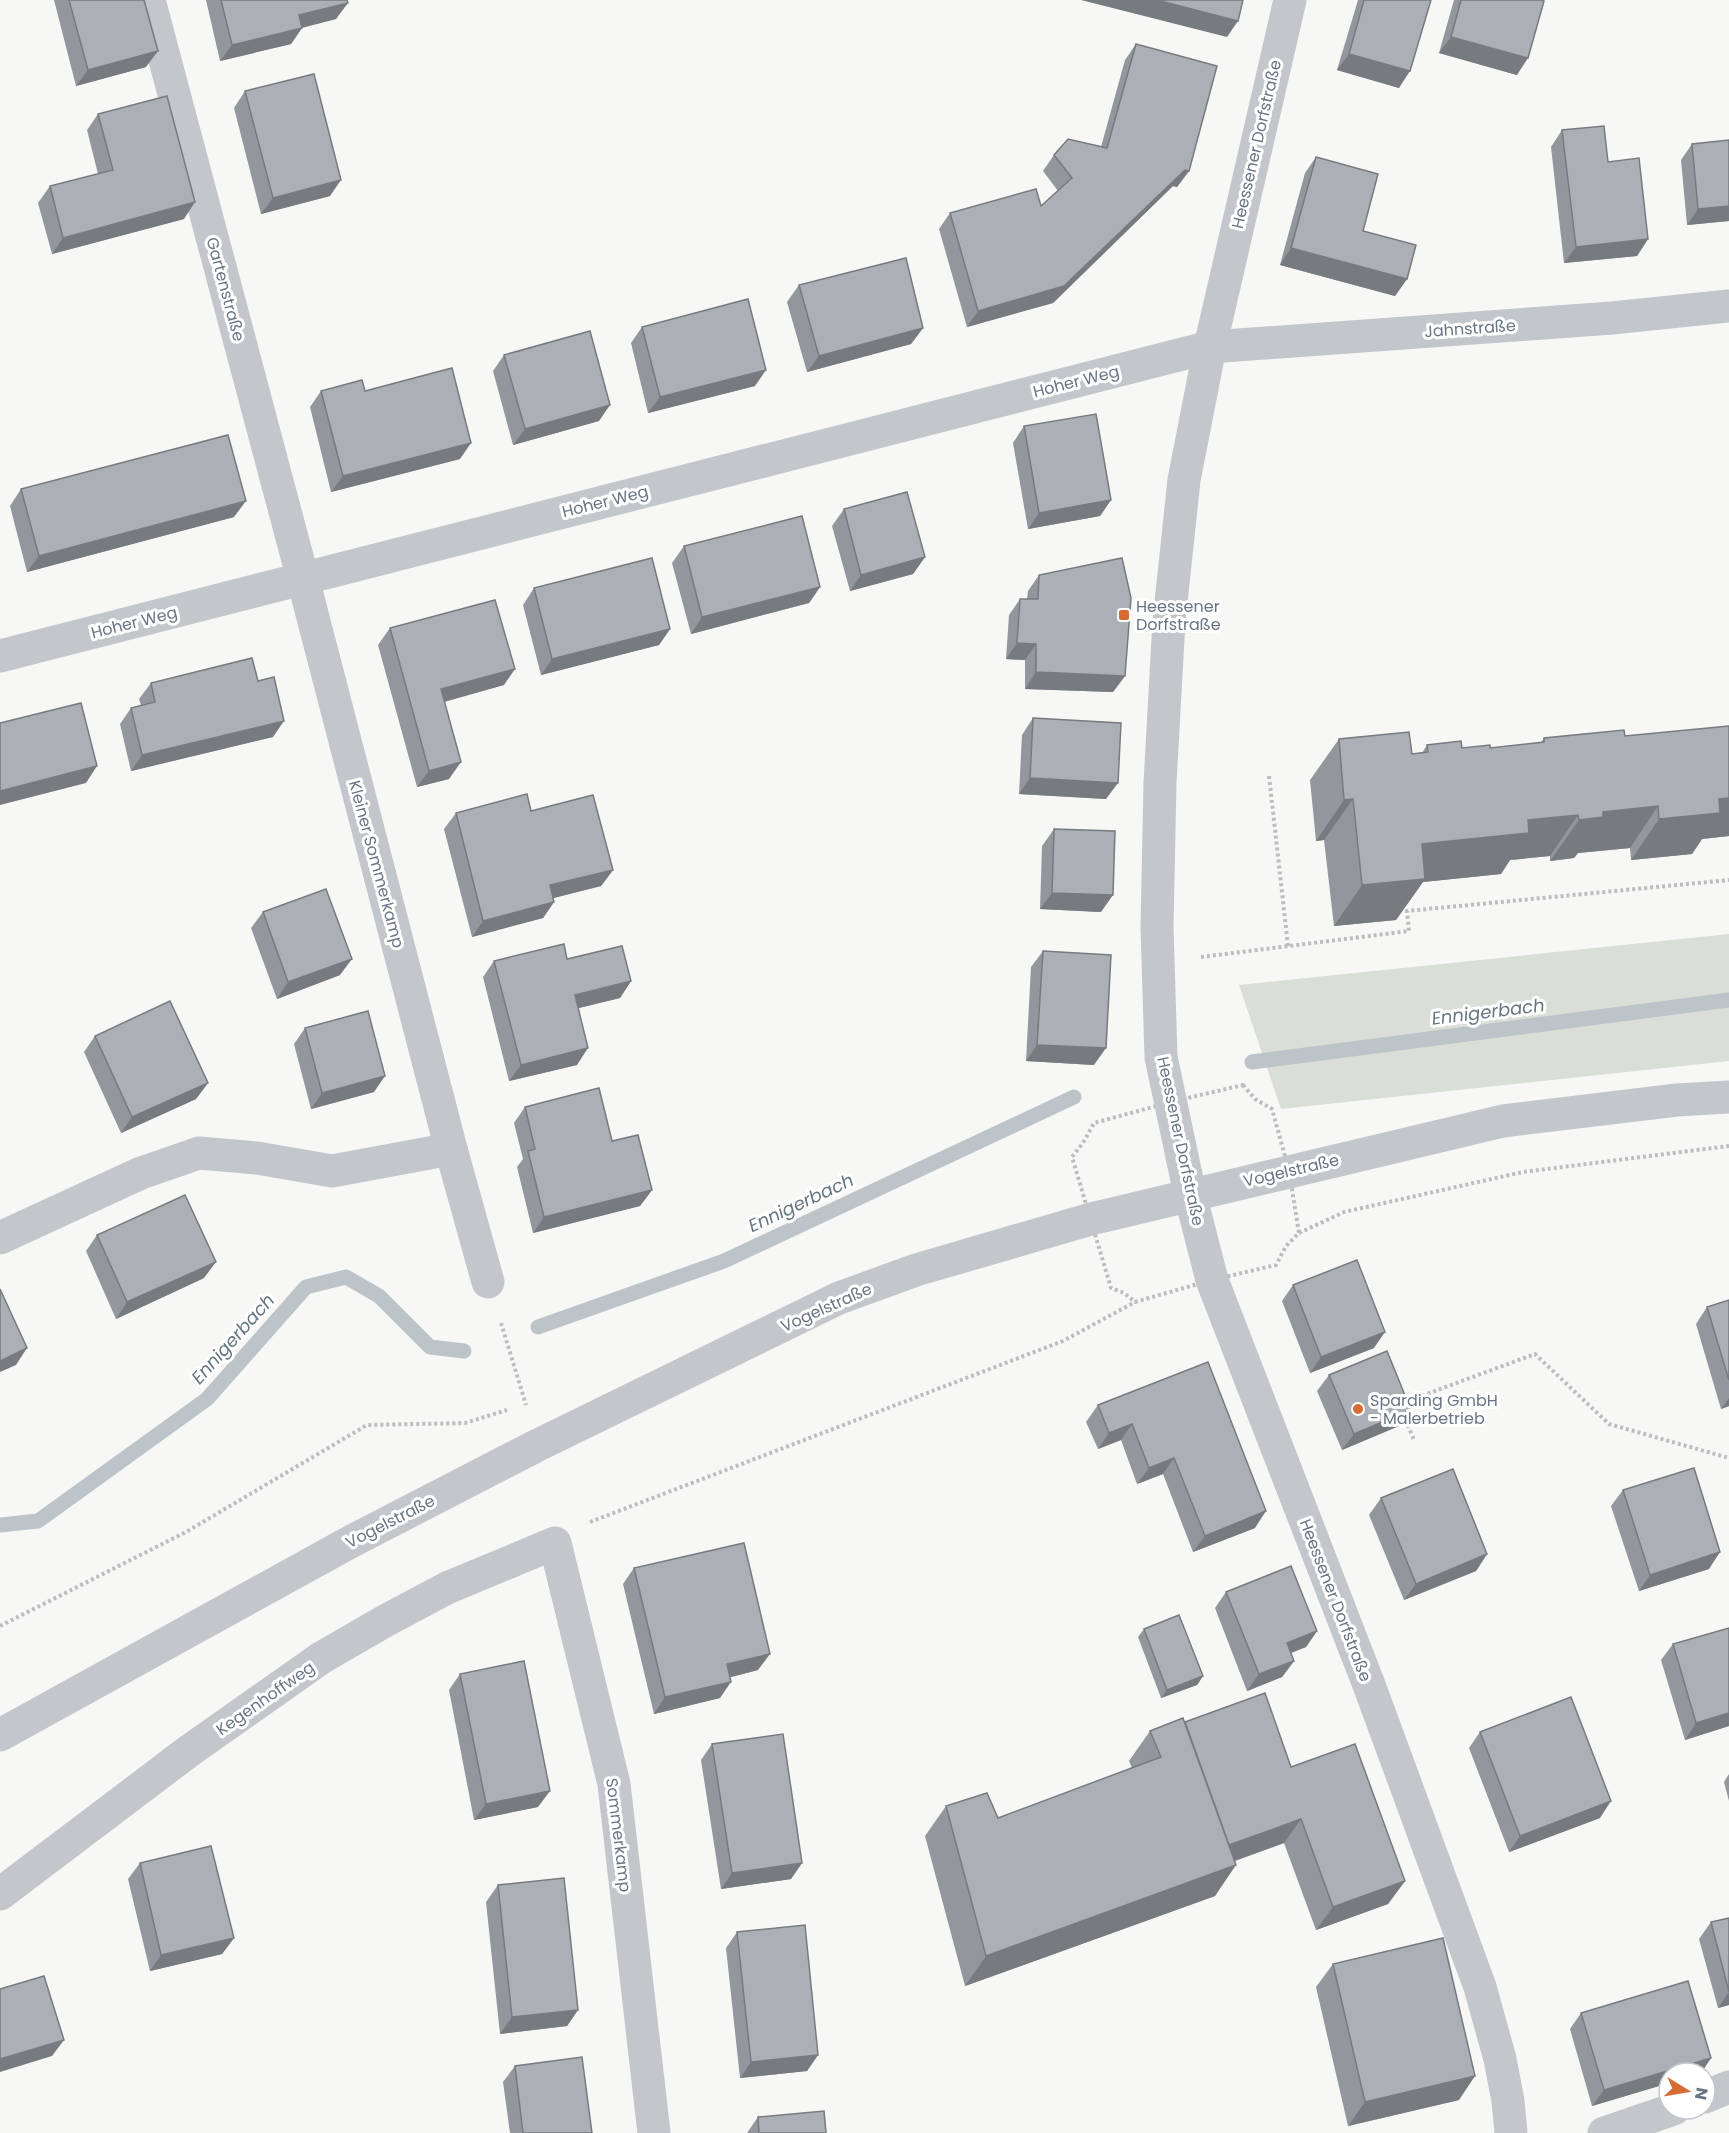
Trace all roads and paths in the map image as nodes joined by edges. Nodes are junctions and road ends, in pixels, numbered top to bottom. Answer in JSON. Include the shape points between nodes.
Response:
{"nodes":[{"id":1,"x":149,"y":0,"type":"edge"},
{"id":2,"x":1290,"y":0,"type":"edge"},
{"id":3,"x":1729,"y":306,"type":"edge"},
{"id":4,"x":1210,"y":346,"type":"junction"},
{"id":5,"x":303,"y":579,"type":"junction"},
{"id":6,"x":0,"y":656,"type":"edge"},
{"id":7,"x":1269,"y":776,"type":"dead end"},
{"id":8,"x":1729,"y":880,"type":"edge"},
{"id":9,"x":1288,"y":946,"type":"junction"},
{"id":10,"x":1159,"y":963,"type":"junction"},
{"id":11,"x":1729,"y":1097,"type":"edge"},
{"id":12,"x":1729,"y":1146,"type":"edge"},
{"id":13,"x":451,"y":1149,"type":"junction"},
{"id":14,"x":1190,"y":1194,"type":"junction"},
{"id":15,"x":1299,"y":1233,"type":"dead end"},
{"id":16,"x":0,"y":1238,"type":"edge"},
{"id":17,"x":488,"y":1282,"type":"dead end"},
{"id":18,"x":1135,"y":1302,"type":"dead end"},
{"id":19,"x":526,"y":1404,"type":"dead end"},
{"id":20,"x":1399,"y":1404,"type":"edge"},
{"id":21,"x":1403,"y":1413,"type":"edge"},
{"id":22,"x":1414,"y":1440,"type":"dead end"},
{"id":23,"x":1729,"y":1458,"type":"edge"},
{"id":24,"x":555,"y":1542,"type":"junction"},
{"id":25,"x":0,"y":1626,"type":"edge"},
{"id":26,"x":0,"y":1735,"type":"edge"},
{"id":27,"x":0,"y":1894,"type":"edge"},
{"id":28,"x":1657,"y":2115,"type":"edge"},
{"id":29,"x":654,"y":2133,"type":"edge"},
{"id":30,"x":1511,"y":2133,"type":"edge"},
{"id":31,"x":1604,"y":2133,"type":"edge"}],
"edges":[{"from":1,"to":5,"type":"street","name":"Gartenstraße"},
{"from":2,"to":4,"type":"street","name":"Heessener Dorfstraße"},
{"from":3,"to":4,"type":"street","name":"Jahnstraße"},
{"from":4,"to":5,"type":"street","name":"Hoher Weg"},
{"from":4,"to":10,"type":"street","name":"Heessener Dorfstraße","via":[[1184,480],[1165,667]]},
{"from":5,"to":6,"type":"street","name":"Hoher Weg"},
{"from":5,"to":13,"type":"street","name":"Kleiner Sommerkamp"},
{"from":7,"to":9,"type":"path"},
{"from":8,"to":9,"type":"path","via":[[1407,911],[1408,931]]},
{"from":9,"to":10,"type":"path"},
{"from":10,"to":14,"type":"street","name":"Heessener Dorfstraße","via":[[1161,1057]]},
{"from":11,"to":14,"type":"street","name":"Vogelstraße","via":[[1503,1121]]},
{"from":12,"to":15,"type":"path","via":[[1523,1172],[1344,1212]]},
{"from":13,"to":16,"type":"street","via":[[332,1171],[199,1153],[141,1173]]},
{"from":13,"to":17,"type":"street","name":"Kleiner Sommerkamp"},
{"from":14,"to":26,"type":"street","name":"Vogelstraße","via":[[993,1246],[839,1298],[352,1541]]},
{"from":14,"to":30,"type":"street","name":"Heessener Dorfstraße","via":[[1212,1280],[1369,1685],[1480,1987],[1500,2059]]},
{"from":18,"to":24,"type":"path","via":[[1063,1341],[594,1520]]},
{"from":19,"to":25,"type":"path","via":[[465,1423],[367,1425],[186,1532]]},
{"from":20,"to":23,"type":"path","via":[[1534,1354],[1609,1424]]},
{"from":21,"to":22,"type":"path"},
{"from":24,"to":27,"type":"street","name":"Kegenhoffweg","via":[[447,1588],[321,1658],[189,1751]]},
{"from":24,"to":29,"type":"street","name":"Sommerkamp","via":[[614,1784]]},
{"from":28,"to":31,"type":"street"}]}
